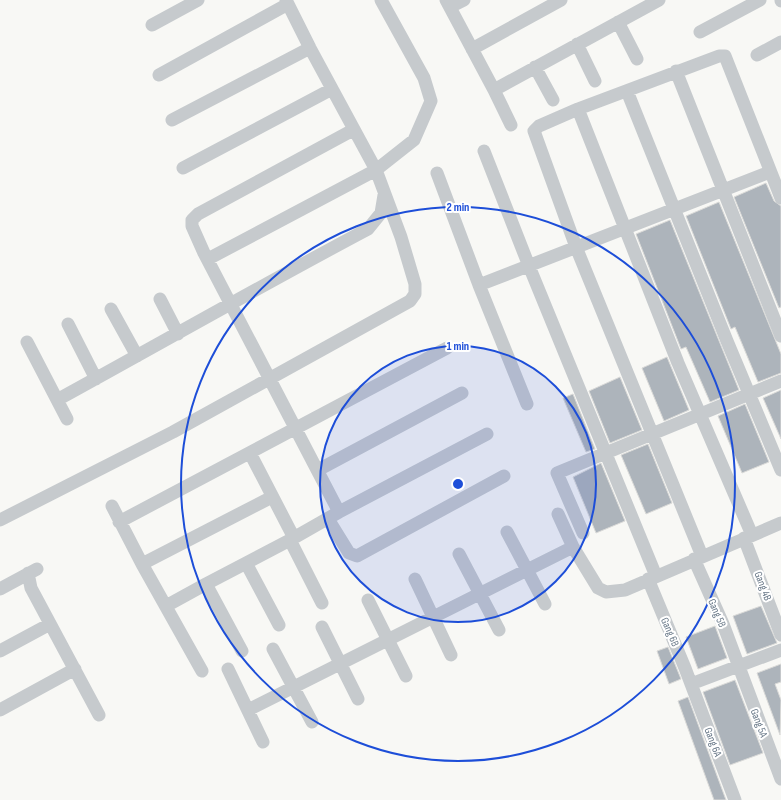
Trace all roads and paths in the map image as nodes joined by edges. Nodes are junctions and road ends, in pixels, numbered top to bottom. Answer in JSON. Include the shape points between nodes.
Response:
{"nodes":[{"id":1,"x":198,"y":0,"type":"edge"},
{"id":2,"x":381,"y":0,"type":"edge"},
{"id":3,"x":464,"y":0,"type":"edge"},
{"id":4,"x":560,"y":0,"type":"edge"},
{"id":5,"x":659,"y":0,"type":"edge"},
{"id":6,"x":760,"y":0,"type":"edge"},
{"id":7,"x":287,"y":2,"type":"edge"},
{"id":8,"x":448,"y":4,"type":"edge"},
{"id":9,"x":639,"y":5,"type":"edge"},
{"id":10,"x":618,"y":22,"type":"junction"},
{"id":11,"x":152,"y":25,"type":"dead end"},
{"id":12,"x":700,"y":32,"type":"dead end"},
{"id":13,"x":781,"y":42,"type":"edge"},
{"id":14,"x":577,"y":44,"type":"junction"},
{"id":15,"x":310,"y":48,"type":"junction"},
{"id":16,"x":472,"y":49,"type":"junction"},
{"id":17,"x":757,"y":55,"type":"dead end"},
{"id":18,"x":636,"y":58,"type":"dead end"},
{"id":19,"x":535,"y":67,"type":"junction"},
{"id":20,"x":676,"y":71,"type":"junction"},
{"id":21,"x":159,"y":74,"type":"dead end"},
{"id":22,"x":595,"y":81,"type":"dead end"},
{"id":23,"x":332,"y":89,"type":"junction"},
{"id":24,"x":494,"y":90,"type":"junction"},
{"id":25,"x":627,"y":91,"type":"junction"},
{"id":26,"x":553,"y":100,"type":"dead end"},
{"id":27,"x":578,"y":109,"type":"junction"},
{"id":28,"x":172,"y":120,"type":"dead end"},
{"id":29,"x":511,"y":125,"type":"dead end"},
{"id":30,"x":353,"y":130,"type":"junction"},
{"id":31,"x":484,"y":151,"type":"dead end"},
{"id":32,"x":183,"y":168,"type":"dead end"},
{"id":33,"x":376,"y":170,"type":"junction"},
{"id":34,"x":770,"y":172,"type":"junction"},
{"id":35,"x":437,"y":173,"type":"dead end"},
{"id":36,"x":724,"y":190,"type":"junction"},
{"id":37,"x":384,"y":193,"type":"junction"},
{"id":38,"x":781,"y":198,"type":"edge"},
{"id":39,"x":675,"y":209,"type":"junction"},
{"id":40,"x":625,"y":228,"type":"junction"},
{"id":41,"x":576,"y":247,"type":"junction"},
{"id":42,"x":208,"y":259,"type":"junction"},
{"id":43,"x":529,"y":266,"type":"junction"},
{"id":44,"x":479,"y":285,"type":"junction"},
{"id":45,"x":160,"y":299,"type":"dead end"},
{"id":46,"x":230,"y":303,"type":"junction"},
{"id":47,"x":111,"y":310,"type":"dead end"},
{"id":48,"x":68,"y":324,"type":"dead end"},
{"id":49,"x":178,"y":334,"type":"junction"},
{"id":50,"x":781,"y":336,"type":"edge"},
{"id":51,"x":27,"y":342,"type":"dead end"},
{"id":52,"x":447,"y":348,"type":"dead end"},
{"id":53,"x":137,"y":356,"type":"junction"},
{"id":54,"x":96,"y":379,"type":"junction"},
{"id":55,"x":269,"y":379,"type":"junction"},
{"id":56,"x":781,"y":381,"type":"edge"},
{"id":57,"x":462,"y":393,"type":"dead end"},
{"id":58,"x":750,"y":394,"type":"junction"},
{"id":59,"x":57,"y":400,"type":"junction"},
{"id":60,"x":527,"y":404,"type":"dead end"},
{"id":61,"x":700,"y":414,"type":"junction"},
{"id":62,"x":67,"y":418,"type":"dead end"},
{"id":63,"x":296,"y":428,"type":"junction"},
{"id":64,"x":653,"y":433,"type":"junction"},
{"id":65,"x":487,"y":434,"type":"dead end"},
{"id":66,"x":250,"y":453,"type":"junction"},
{"id":67,"x":605,"y":453,"type":"junction"},
{"id":68,"x":318,"y":470,"type":"junction"},
{"id":69,"x":781,"y":470,"type":"edge"},
{"id":70,"x":504,"y":476,"type":"dead end"},
{"id":71,"x":272,"y":497,"type":"junction"},
{"id":72,"x":112,"y":506,"type":"dead end"},
{"id":73,"x":558,"y":514,"type":"dead end"},
{"id":74,"x":334,"y":516,"type":"junction"},
{"id":75,"x":0,"y":520,"type":"edge"},
{"id":76,"x":119,"y":522,"type":"junction"},
{"id":77,"x":781,"y":524,"type":"edge"},
{"id":78,"x":507,"y":532,"type":"dead end"},
{"id":79,"x":583,"y":533,"type":"dead end"},
{"id":80,"x":748,"y":537,"type":"junction"},
{"id":81,"x":292,"y":539,"type":"junction"},
{"id":82,"x":573,"y":547,"type":"junction"},
{"id":83,"x":460,"y":554,"type":"dead end"},
{"id":84,"x":698,"y":558,"type":"junction"},
{"id":85,"x":246,"y":563,"type":"junction"},
{"id":86,"x":142,"y":564,"type":"junction"},
{"id":87,"x":527,"y":570,"type":"junction"},
{"id":88,"x":652,"y":578,"type":"junction"},
{"id":89,"x":415,"y":579,"type":"dead end"},
{"id":90,"x":206,"y":584,"type":"junction"},
{"id":91,"x":0,"y":589,"type":"edge"},
{"id":92,"x":481,"y":594,"type":"junction"},
{"id":93,"x":368,"y":600,"type":"dead end"},
{"id":94,"x":322,"y":603,"type":"dead end"},
{"id":95,"x":545,"y":604,"type":"dead end"},
{"id":96,"x":166,"y":606,"type":"junction"},
{"id":97,"x":434,"y":618,"type":"junction"},
{"id":98,"x":50,"y":624,"type":"junction"},
{"id":99,"x":279,"y":625,"type":"dead end"},
{"id":100,"x":322,"y":627,"type":"dead end"},
{"id":101,"x":499,"y":630,"type":"dead end"},
{"id":102,"x":781,"y":635,"type":"edge"},
{"id":103,"x":387,"y":641,"type":"junction"},
{"id":104,"x":273,"y":648,"type":"dead end"},
{"id":105,"x":0,"y":650,"type":"edge"},
{"id":106,"x":781,"y":650,"type":"edge"},
{"id":107,"x":242,"y":651,"type":"dead end"},
{"id":108,"x":451,"y":655,"type":"dead end"},
{"id":109,"x":339,"y":663,"type":"junction"},
{"id":110,"x":738,"y":667,"type":"junction"},
{"id":111,"x":75,"y":669,"type":"junction"},
{"id":112,"x":228,"y":669,"type":"dead end"},
{"id":113,"x":202,"y":671,"type":"dead end"},
{"id":114,"x":406,"y":676,"type":"dead end"},
{"id":115,"x":691,"y":684,"type":"junction"},
{"id":116,"x":293,"y":687,"type":"junction"},
{"id":117,"x":358,"y":699,"type":"dead end"},
{"id":118,"x":0,"y":710,"type":"edge"},
{"id":119,"x":248,"y":710,"type":"junction"},
{"id":120,"x":99,"y":715,"type":"dead end"},
{"id":121,"x":312,"y":722,"type":"dead end"},
{"id":122,"x":263,"y":742,"type":"dead end"},
{"id":123,"x":781,"y":779,"type":"edge"},
{"id":124,"x":735,"y":800,"type":"edge"}],
"edges":[{"from":1,"to":11,"type":"street"},
{"from":2,"to":33,"type":"street","via":[[424,78],[431,101],[414,140]]},
{"from":3,"to":8,"type":"street"},
{"from":4,"to":16,"type":"street"},
{"from":5,"to":9,"type":"street"},
{"from":6,"to":12,"type":"street"},
{"from":7,"to":15,"type":"street"},
{"from":7,"to":21,"type":"street"},
{"from":8,"to":16,"type":"street"},
{"from":9,"to":10,"type":"street"},
{"from":10,"to":14,"type":"street"},
{"from":10,"to":18,"type":"street"},
{"from":13,"to":17,"type":"street"},
{"from":14,"to":19,"type":"street"},
{"from":14,"to":22,"type":"street"},
{"from":15,"to":23,"type":"street"},
{"from":15,"to":28,"type":"street"},
{"from":16,"to":24,"type":"street"},
{"from":19,"to":24,"type":"street"},
{"from":19,"to":26,"type":"street"},
{"from":20,"to":25,"type":"street"},
{"from":20,"to":34,"type":"street","via":[[724,56]]},
{"from":20,"to":36,"type":"street"},
{"from":23,"to":30,"type":"street"},
{"from":23,"to":32,"type":"street"},
{"from":24,"to":29,"type":"street"},
{"from":25,"to":27,"type":"street"},
{"from":25,"to":39,"type":"street"},
{"from":27,"to":40,"type":"street","name":"Gang 4B"},
{"from":27,"to":41,"type":"street","name":"Gang 5B","via":[[539,126],[534,131]]},
{"from":30,"to":33,"type":"street"},
{"from":30,"to":42,"type":"street","via":[[198,214],[192,220],[192,226]]},
{"from":31,"to":43,"type":"street","name":"Gang 6B"},
{"from":33,"to":37,"type":"street"},
{"from":33,"to":42,"type":"street"},
{"from":34,"to":36,"type":"street"},
{"from":34,"to":38,"type":"street"},
{"from":35,"to":44,"type":"street"},
{"from":36,"to":39,"type":"street"},
{"from":36,"to":50,"type":"street"},
{"from":37,"to":46,"type":"street","via":[[381,213],[368,229]]},
{"from":37,"to":55,"type":"street","via":[[401,237],[416,294],[410,301]]},
{"from":39,"to":40,"type":"street"},
{"from":39,"to":58,"type":"street"},
{"from":40,"to":41,"type":"street"},
{"from":40,"to":61,"type":"street","name":"Gang 4B"},
{"from":41,"to":43,"type":"street"},
{"from":41,"to":64,"type":"street","name":"Gang 5B"},
{"from":42,"to":46,"type":"street"},
{"from":43,"to":44,"type":"street"},
{"from":43,"to":67,"type":"street","name":"Gang 6B"},
{"from":44,"to":60,"type":"street"},
{"from":45,"to":49,"type":"street"},
{"from":46,"to":49,"type":"street"},
{"from":46,"to":55,"type":"street"},
{"from":47,"to":53,"type":"street"},
{"from":48,"to":54,"type":"street"},
{"from":49,"to":53,"type":"street"},
{"from":51,"to":59,"type":"street"},
{"from":52,"to":63,"type":"street"},
{"from":53,"to":54,"type":"street"},
{"from":54,"to":59,"type":"street"},
{"from":55,"to":63,"type":"street"},
{"from":55,"to":75,"type":"street","via":[[173,432]]},
{"from":56,"to":58,"type":"street"},
{"from":57,"to":68,"type":"street"},
{"from":58,"to":61,"type":"street"},
{"from":58,"to":69,"type":"street"},
{"from":59,"to":62,"type":"street"},
{"from":61,"to":64,"type":"street"},
{"from":61,"to":80,"type":"street","name":"Gang 4B"},
{"from":63,"to":66,"type":"street"},
{"from":63,"to":68,"type":"street"},
{"from":64,"to":67,"type":"street"},
{"from":64,"to":84,"type":"street","name":"Gang 5B"},
{"from":65,"to":74,"type":"street"},
{"from":66,"to":71,"type":"street"},
{"from":66,"to":76,"type":"street"},
{"from":67,"to":79,"type":"street","via":[[557,474]]},
{"from":67,"to":88,"type":"street","name":"Gang 6B"},
{"from":68,"to":74,"type":"street"},
{"from":70,"to":74,"type":"street","via":[[357,556],[349,553]]},
{"from":71,"to":81,"type":"street"},
{"from":71,"to":86,"type":"street"},
{"from":72,"to":76,"type":"street"},
{"from":73,"to":82,"type":"street"},
{"from":74,"to":81,"type":"street"},
{"from":76,"to":86,"type":"street"},
{"from":77,"to":80,"type":"street"},
{"from":78,"to":87,"type":"street"},
{"from":80,"to":84,"type":"street"},
{"from":80,"to":102,"type":"street","name":"Gang 4B"},
{"from":81,"to":85,"type":"street"},
{"from":81,"to":94,"type":"street"},
{"from":82,"to":87,"type":"street"},
{"from":82,"to":88,"type":"street","via":[[598,588],[606,592],[625,590]]},
{"from":83,"to":92,"type":"street"},
{"from":84,"to":88,"type":"street"},
{"from":84,"to":110,"type":"street","name":"Gang 5B"},
{"from":85,"to":90,"type":"street"},
{"from":85,"to":99,"type":"street"},
{"from":86,"to":96,"type":"street"},
{"from":87,"to":92,"type":"street"},
{"from":87,"to":95,"type":"street"},
{"from":88,"to":115,"type":"street","name":"Gang 6B"},
{"from":89,"to":97,"type":"street"},
{"from":90,"to":96,"type":"street"},
{"from":90,"to":107,"type":"street"},
{"from":91,"to":98,"type":"street","via":[[33,571],[31,588]]},
{"from":92,"to":97,"type":"street"},
{"from":92,"to":101,"type":"street"},
{"from":93,"to":103,"type":"street"},
{"from":96,"to":113,"type":"street"},
{"from":97,"to":103,"type":"street"},
{"from":97,"to":108,"type":"street"},
{"from":98,"to":105,"type":"street"},
{"from":98,"to":111,"type":"street"},
{"from":100,"to":109,"type":"street"},
{"from":103,"to":109,"type":"street"},
{"from":103,"to":114,"type":"street"},
{"from":104,"to":116,"type":"street"},
{"from":106,"to":110,"type":"street"},
{"from":109,"to":116,"type":"street"},
{"from":109,"to":117,"type":"street"},
{"from":110,"to":115,"type":"street"},
{"from":110,"to":123,"type":"street","name":"Gang 5A"},
{"from":111,"to":118,"type":"street"},
{"from":111,"to":120,"type":"street"},
{"from":112,"to":119,"type":"street"},
{"from":115,"to":124,"type":"street","name":"Gang 6A"},
{"from":116,"to":119,"type":"street"},
{"from":116,"to":121,"type":"street"},
{"from":119,"to":122,"type":"street"}]}
